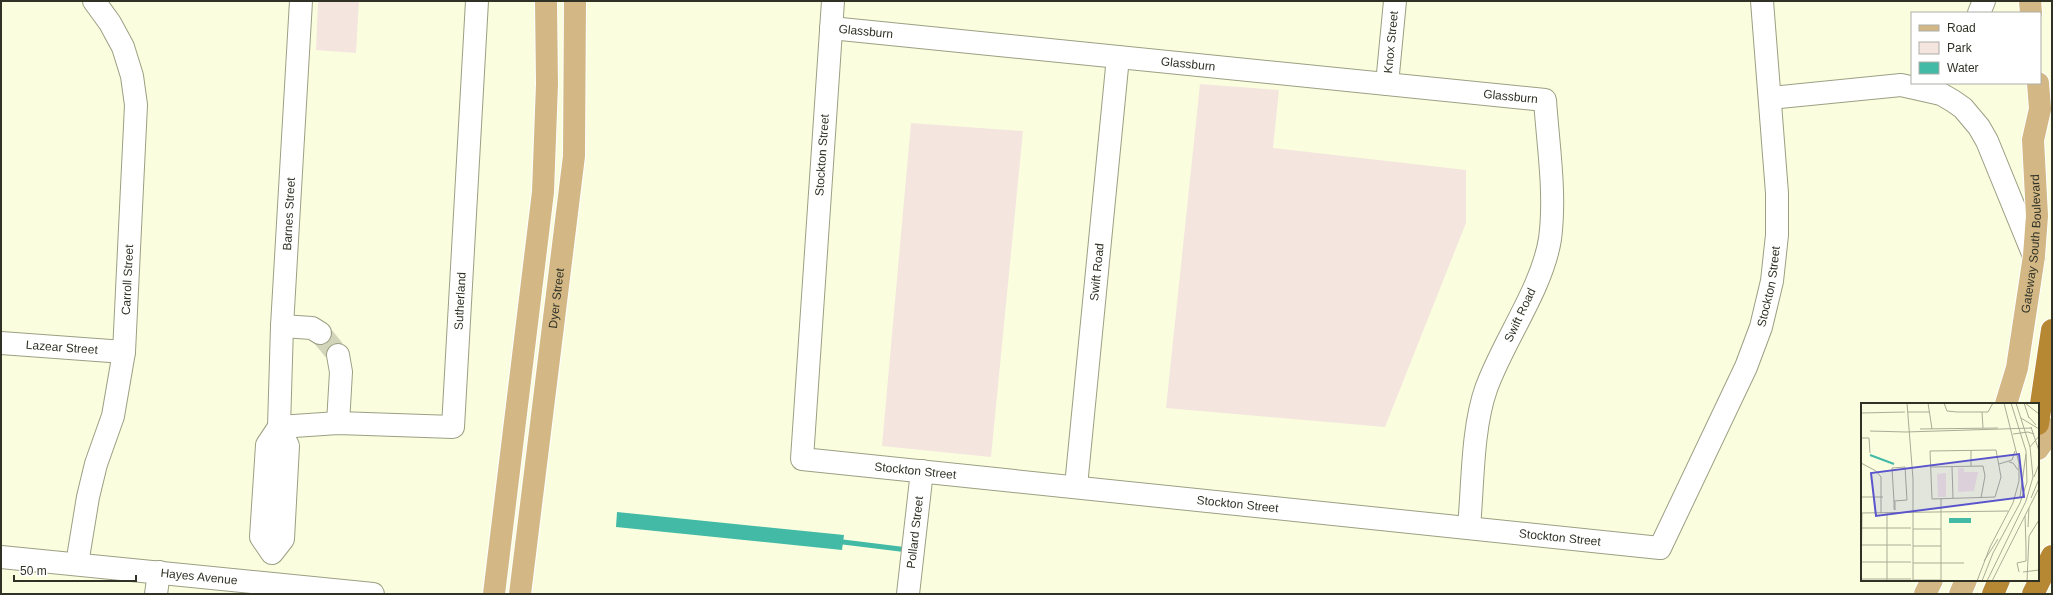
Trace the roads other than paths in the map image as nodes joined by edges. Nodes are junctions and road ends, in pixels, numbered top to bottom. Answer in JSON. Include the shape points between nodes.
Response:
{"nodes":[{"id":1,"x":94,"y":1,"type":"edge"},
{"id":2,"x":301,"y":1,"type":"edge"},
{"id":3,"x":477,"y":1,"type":"edge"},
{"id":4,"x":546,"y":1,"type":"edge"},
{"id":5,"x":575,"y":1,"type":"edge"},
{"id":6,"x":833,"y":1,"type":"edge"},
{"id":7,"x":1395,"y":1,"type":"edge"},
{"id":8,"x":1762,"y":1,"type":"edge"},
{"id":9,"x":1984,"y":1,"type":"edge"},
{"id":10,"x":2030,"y":1,"type":"edge"},
{"id":11,"x":1979,"y":12,"type":"edge"},
{"id":12,"x":2031,"y":12,"type":"edge"},
{"id":13,"x":831,"y":28,"type":"junction"},
{"id":14,"x":1118,"y":57,"type":"junction"},
{"id":15,"x":1906,"y":82,"type":"edge"},
{"id":16,"x":1387,"y":84,"type":"junction"},
{"id":17,"x":1912,"y":84,"type":"edge"},
{"id":18,"x":2038,"y":84,"type":"edge"},
{"id":19,"x":1770,"y":98,"type":"junction"},
{"id":20,"x":1544,"y":100,"type":"joint"},
{"id":21,"x":2040,"y":109,"type":"junction"},
{"id":22,"x":2052,"y":131,"type":"edge"},
{"id":23,"x":2034,"y":256,"type":"junction"},
{"id":24,"x":282,"y":326,"type":"junction"},
{"id":25,"x":2052,"y":330,"type":"edge"},
{"id":26,"x":320,"y":333,"type":"tunnel mouth"},
{"id":27,"x":1,"y":343,"type":"edge"},
{"id":28,"x":124,"y":352,"type":"junction"},
{"id":29,"x":338,"y":354,"type":"tunnel mouth"},
{"id":30,"x":2006,"y":403,"type":"edge"},
{"id":31,"x":2039,"y":417,"type":"edge"},
{"id":32,"x":338,"y":424,"type":"junction"},
{"id":33,"x":279,"y":427,"type":"junction"},
{"id":34,"x":2052,"y":429,"type":"edge"},
{"id":35,"x":2039,"y":448,"type":"edge"},
{"id":36,"x":922,"y":471,"type":"junction"},
{"id":37,"x":1076,"y":486,"type":"junction"},
{"id":38,"x":1469,"y":527,"type":"junction"},
{"id":39,"x":1,"y":556,"type":"edge"},
{"id":40,"x":2052,"y":556,"type":"edge"},
{"id":41,"x":77,"y":564,"type":"junction"},
{"id":42,"x":159,"y":572,"type":"junction"},
{"id":43,"x":1932,"y":581,"type":"edge"},
{"id":44,"x":1966,"y":581,"type":"edge"},
{"id":45,"x":1999,"y":581,"type":"edge"},
{"id":46,"x":271,"y":583,"type":"junction"},
{"id":47,"x":156,"y":594,"type":"edge"},
{"id":48,"x":374,"y":594,"type":"edge"},
{"id":49,"x":494,"y":594,"type":"edge"},
{"id":50,"x":520,"y":594,"type":"edge"},
{"id":51,"x":908,"y":594,"type":"edge"},
{"id":52,"x":1925,"y":594,"type":"edge"},
{"id":53,"x":1960,"y":594,"type":"edge"},
{"id":54,"x":1993,"y":594,"type":"edge"},
{"id":55,"x":2033,"y":594,"type":"edge"}],
"edges":[{"from":1,"to":28,"type":"street","name":"Carroll Street","via":[[110,23],[122,47],[132,76],[136,105]]},
{"from":2,"to":24,"type":"street","name":"Barnes Street"},
{"from":3,"to":32,"type":"street","name":"Sutherland","via":[[453,427]]},
{"from":4,"to":49,"type":"main road","via":[[547,84],[543,192]]},
{"from":5,"to":50,"type":"main road","name":"Dyer Street","via":[[574,156]]},
{"from":6,"to":13,"type":"street","name":"Stockton Street"},
{"from":7,"to":16,"type":"street","name":"Knox Street"},
{"from":8,"to":19,"type":"street","name":"Stockton Street"},
{"from":9,"to":11,"type":"street"},
{"from":10,"to":12,"type":"main road"},
{"from":13,"to":14,"type":"street","name":"Glassburn"},
{"from":13,"to":36,"type":"street","name":"Stockton Street","via":[[802,459]]},
{"from":14,"to":16,"type":"street","name":"Glassburn"},
{"from":14,"to":37,"type":"street","name":"Swift Road"},
{"from":15,"to":19,"type":"street"},
{"from":16,"to":20,"type":"street","name":"Glassburn"},
{"from":17,"to":23,"type":"street","via":[[1953,101],[1963,108],[1979,127],[1996,160]]},
{"from":18,"to":21,"type":"main road","name":"Gateway South Boulevard"},
{"from":19,"to":38,"type":"street","name":"Stockton Street","via":[[1778,212],[1768,302],[1746,367],[1660,548]]},
{"from":20,"to":38,"type":"street","name":"Swift Road","via":[[1551,186],[1550,239],[1540,273],[1492,375],[1482,406]]},
{"from":21,"to":22,"type":"main road"},
{"from":21,"to":23,"type":"main road","name":"Gateway South Boulevard","via":[[2033,140],[2037,216]]},
{"from":23,"to":30,"type":"main road","name":"Gateway South Boulevard","via":[[2017,368]]},
{"from":24,"to":26,"type":"street","via":[[312,328]]},
{"from":24,"to":33,"type":"street","name":"Barnes Street"},
{"from":25,"to":31,"type":"highway"},
{"from":27,"to":28,"type":"street","name":"Lazear Street"},
{"from":28,"to":41,"type":"street","name":"Carroll Street","via":[[112,416],[88,497]]},
{"from":29,"to":32,"type":"street","via":[[341,372]]},
{"from":32,"to":33,"type":"street","name":"Sutherland"},
{"from":33,"to":46,"type":"street","name":"Barnes Street","via":[[288,446],[283,539],[272,553]]},
{"from":34,"to":35,"type":"main road"},
{"from":36,"to":37,"type":"street","name":"Stockton Street"},
{"from":36,"to":51,"type":"street","name":"Pollard Street"},
{"from":37,"to":38,"type":"street","name":"Stockton Street"},
{"from":39,"to":41,"type":"street","name":"Hayes Avenue"},
{"from":40,"to":55,"type":"highway"},
{"from":41,"to":42,"type":"street","name":"Hayes Avenue"},
{"from":42,"to":46,"type":"street","name":"Hayes Avenue"},
{"from":42,"to":47,"type":"street"},
{"from":43,"to":52,"type":"main road"},
{"from":44,"to":53,"type":"main road"},
{"from":45,"to":54,"type":"highway"},
{"from":46,"to":48,"type":"street","name":"Hayes Avenue"}]}
